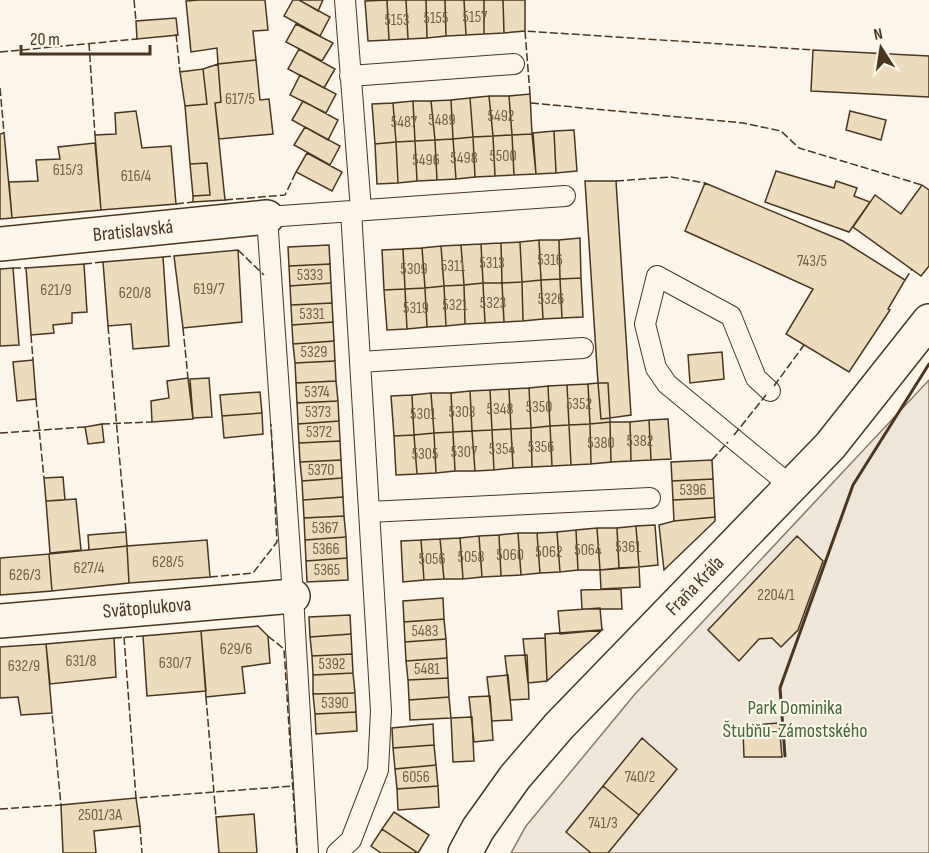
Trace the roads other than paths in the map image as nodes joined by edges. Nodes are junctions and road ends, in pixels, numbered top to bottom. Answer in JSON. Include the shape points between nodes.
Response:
{"nodes":[{"id":1,"x":345,"y":0,"type":"edge"},
{"id":2,"x":514,"y":64,"type":"dead end"},
{"id":3,"x":350,"y":76,"type":"junction"},
{"id":4,"x":565,"y":196,"type":"dead end"},
{"id":5,"x":356,"y":211,"type":"junction"},
{"id":6,"x":267,"y":217,"type":"junction"},
{"id":7,"x":0,"y":244,"type":"edge"},
{"id":8,"x":929,"y":321,"type":"edge"},
{"id":9,"x":583,"y":348,"type":"dead end"},
{"id":10,"x":360,"y":362,"type":"junction"},
{"id":11,"x":770,"y":391,"type":"dead end"},
{"id":12,"x":792,"y":488,"type":"junction"},
{"id":13,"x":650,"y":498,"type":"dead end"},
{"id":14,"x":369,"y":512,"type":"junction"},
{"id":15,"x":293,"y":596,"type":"junction"},
{"id":16,"x":0,"y":621,"type":"edge"},
{"id":17,"x":308,"y":853,"type":"edge"},
{"id":18,"x":337,"y":853,"type":"edge"},
{"id":19,"x":465,"y":853,"type":"edge"}],
"edges":[{"from":1,"to":3,"type":"lane"},
{"from":2,"to":3,"type":"lane"},
{"from":3,"to":5,"type":"lane"},
{"from":4,"to":5,"type":"lane"},
{"from":5,"to":6,"type":"lane"},
{"from":5,"to":10,"type":"lane"},
{"from":6,"to":7,"type":"street","name":"Bratislavská"},
{"from":6,"to":15,"type":"lane"},
{"from":8,"to":12,"type":"street","name":"Fraňa Kráľa"},
{"from":9,"to":10,"type":"lane"},
{"from":10,"to":14,"type":"lane"},
{"from":11,"to":12,"type":"lane","via":[[756,378],[731,316],[657,276],[645,324],[657,368],[667,384]]},
{"from":12,"to":19,"type":"street","name":"Fraňa Kráľa","via":[[560,726],[515,777]]},
{"from":13,"to":14,"type":"lane"},
{"from":14,"to":18,"type":"lane","via":[[381,711],[378,770],[351,840]]},
{"from":15,"to":16,"type":"street","name":"Svätoplukova"},
{"from":15,"to":17,"type":"lane"}]}
